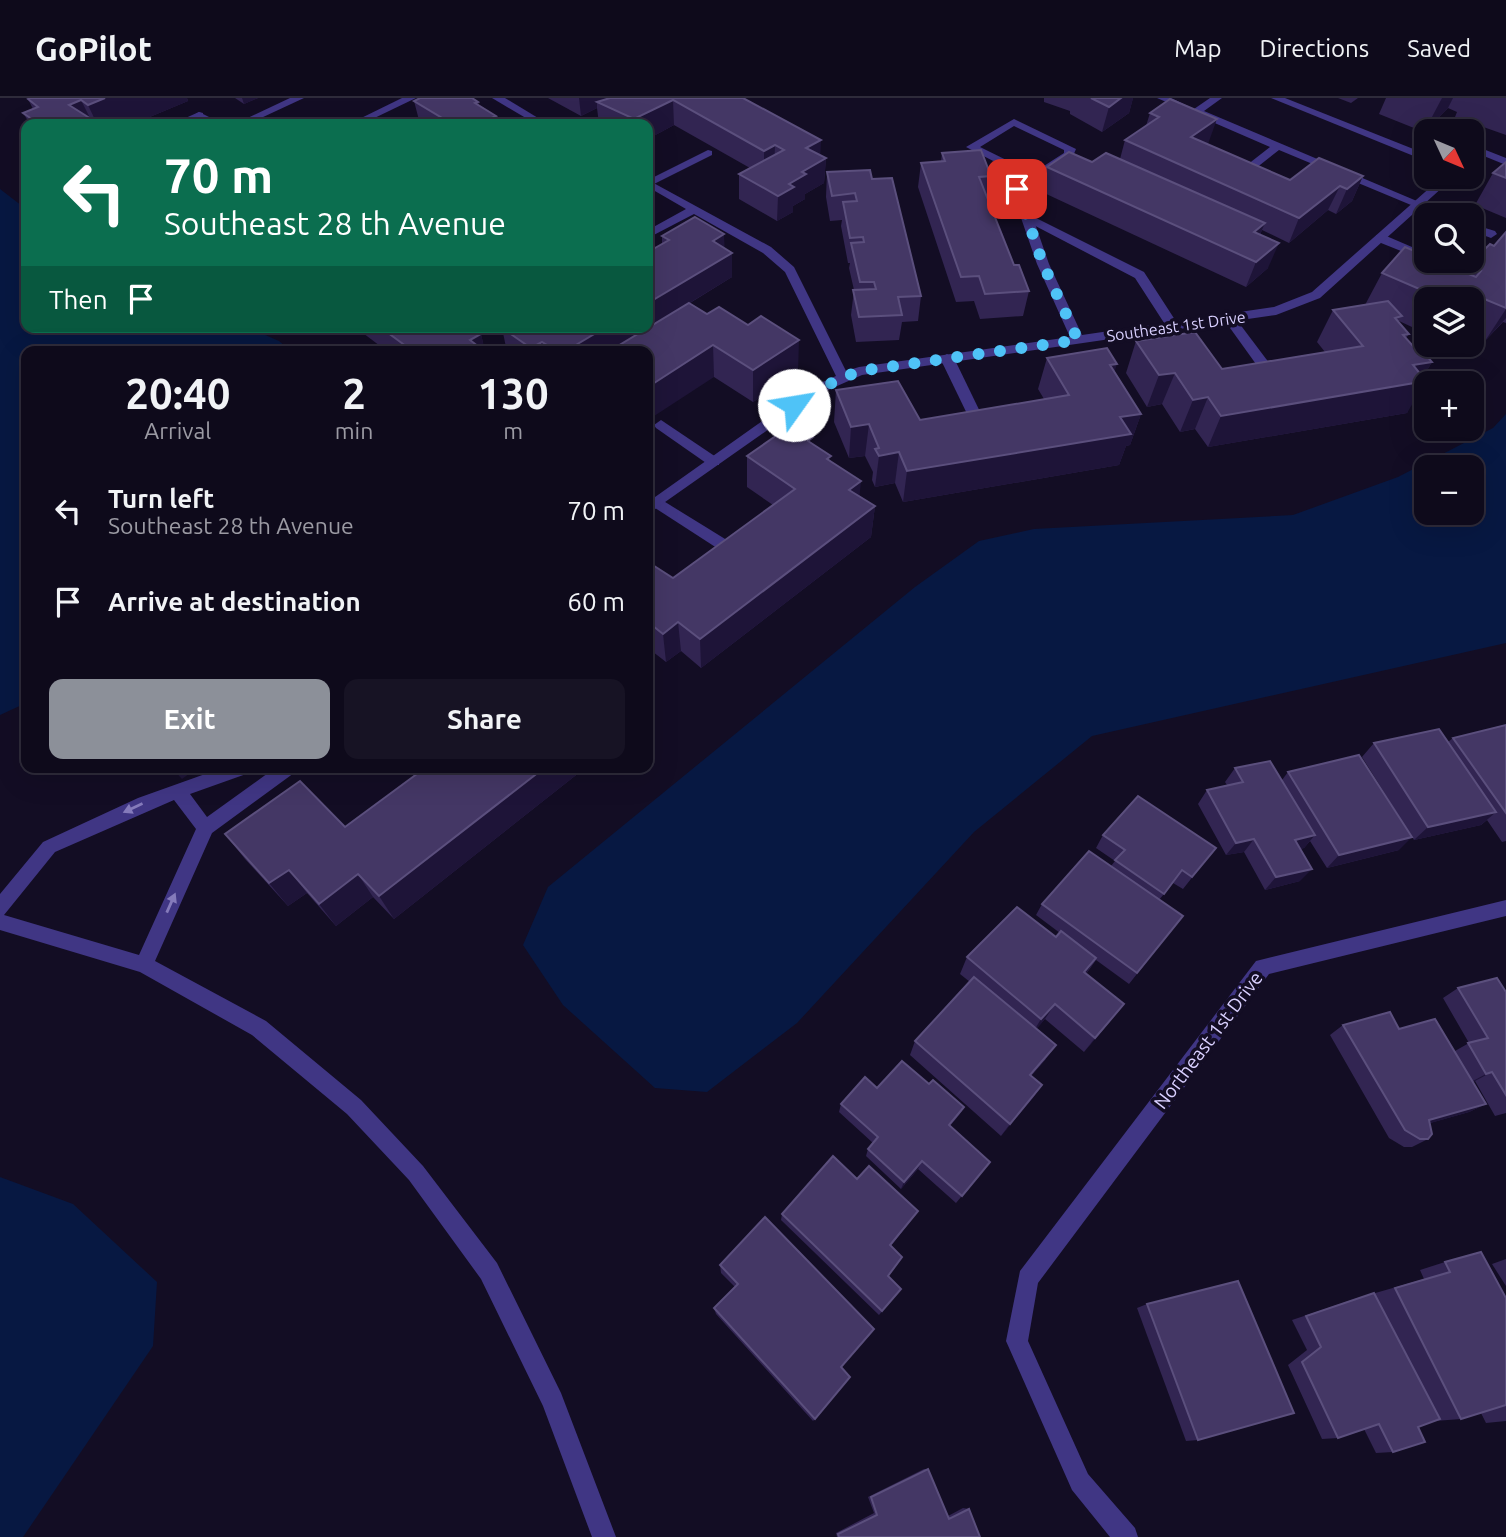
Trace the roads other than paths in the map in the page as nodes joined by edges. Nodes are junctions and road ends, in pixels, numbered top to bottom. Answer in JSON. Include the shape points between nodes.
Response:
{"nodes":[{"id":1,"x":299,"y":98,"type":"edge"},
{"id":2,"x":411,"y":98,"type":"edge"},
{"id":3,"x":497,"y":98,"type":"edge"},
{"id":4,"x":1162,"y":98,"type":"edge"},
{"id":5,"x":1217,"y":98,"type":"edge"},
{"id":6,"x":1276,"y":98,"type":"edge"},
{"id":7,"x":1196,"y":112,"type":"junction"},
{"id":8,"x":189,"y":119,"type":"edge"},
{"id":9,"x":206,"y":119,"type":"edge"},
{"id":10,"x":251,"y":119,"type":"edge"},
{"id":11,"x":365,"y":119,"type":"edge"},
{"id":12,"x":534,"y":119,"type":"edge"},
{"id":13,"x":1276,"y":147,"type":"junction"},
{"id":14,"x":708,"y":153,"type":"dead end"},
{"id":15,"x":1414,"y":153,"type":"edge"},
{"id":16,"x":1484,"y":156,"type":"edge"},
{"id":17,"x":1506,"y":162,"type":"edge"},
{"id":18,"x":1242,"y":174,"type":"edge"},
{"id":19,"x":1033,"y":177,"type":"junction"},
{"id":20,"x":653,"y":180,"type":"edge"},
{"id":21,"x":653,"y":186,"type":"edge"},
{"id":22,"x":1434,"y":189,"type":"edge"},
{"id":23,"x":1415,"y":203,"type":"edge"},
{"id":24,"x":1418,"y":203,"type":"edge"},
{"id":25,"x":1414,"y":207,"type":"edge"},
{"id":26,"x":694,"y":209,"type":"junction"},
{"id":27,"x":1026,"y":217,"type":"junction"},
{"id":28,"x":653,"y":231,"type":"edge"},
{"id":29,"x":1484,"y":231,"type":"edge"},
{"id":30,"x":1491,"y":234,"type":"dead end"},
{"id":31,"x":1380,"y":238,"type":"junction"},
{"id":32,"x":1414,"y":252,"type":"edge"},
{"id":33,"x":1229,"y":318,"type":"junction"},
{"id":34,"x":1173,"y":326,"type":"junction"},
{"id":35,"x":1078,"y":340,"type":"junction"},
{"id":36,"x":947,"y":358,"type":"junction"},
{"id":37,"x":1272,"y":375,"type":"edge"},
{"id":38,"x":843,"y":378,"type":"junction"},
{"id":39,"x":978,"y":422,"type":"edge"},
{"id":40,"x":662,"y":425,"type":"dead end"},
{"id":41,"x":714,"y":462,"type":"junction"},
{"id":42,"x":653,"y":504,"type":"edge"},
{"id":43,"x":653,"y":506,"type":"edge"},
{"id":44,"x":725,"y":546,"type":"edge"},
{"id":45,"x":229,"y":773,"type":"edge"},
{"id":46,"x":281,"y":773,"type":"edge"},
{"id":47,"x":178,"y":791,"type":"junction"},
{"id":48,"x":205,"y":828,"type":"junction"},
{"id":49,"x":0,"y":908,"type":"edge"},
{"id":50,"x":1506,"y":908,"type":"edge"},
{"id":51,"x":0,"y":922,"type":"edge"},
{"id":52,"x":144,"y":965,"type":"junction"},
{"id":53,"x":604,"y":1537,"type":"edge"},
{"id":54,"x":1126,"y":1537,"type":"edge"}],
"edges":[{"from":1,"to":10,"type":"street"},
{"from":2,"to":11,"type":"street"},
{"from":3,"to":12,"type":"street"},
{"from":4,"to":7,"type":"street"},
{"from":5,"to":7,"type":"street"},
{"from":6,"to":15,"type":"street"},
{"from":7,"to":13,"type":"street"},
{"from":8,"to":9,"type":"street","via":[[199,115]]},
{"from":13,"to":18,"type":"street"},
{"from":13,"to":23,"type":"street"},
{"from":14,"to":20,"type":"street"},
{"from":16,"to":17,"type":"street"},
{"from":19,"to":19,"type":"street","via":[[1069,155],[1070,149],[1014,122],[972,147]]},
{"from":19,"to":27,"type":"street","via":[[1017,189]]},
{"from":21,"to":26,"type":"street"},
{"from":22,"to":24,"type":"street","name":"Southeast 1st Drive"},
{"from":25,"to":31,"type":"street","name":"Southeast 1st Drive"},
{"from":26,"to":28,"type":"street"},
{"from":26,"to":38,"type":"street","via":[[767,250],[790,270]]},
{"from":27,"to":34,"type":"street","via":[[1140,275]]},
{"from":27,"to":35,"type":"street"},
{"from":29,"to":30,"type":"street"},
{"from":31,"to":32,"type":"street"},
{"from":31,"to":33,"type":"street","name":"Southeast 1st Drive","via":[[1316,295],[1276,311]]},
{"from":33,"to":34,"type":"street","name":"Southeast 1st Drive"},
{"from":33,"to":37,"type":"street"},
{"from":34,"to":35,"type":"street","name":"Southeast 1st Drive"},
{"from":35,"to":36,"type":"street","name":"Southeast 1st Drive"},
{"from":36,"to":38,"type":"street","name":"Southeast 1st Drive","via":[[859,371]]},
{"from":36,"to":39,"type":"street"},
{"from":38,"to":41,"type":"street","name":"Southeast 1st Drive","via":[[814,391]]},
{"from":40,"to":41,"type":"street"},
{"from":41,"to":42,"type":"street","name":"Southeast 1st Drive"},
{"from":43,"to":44,"type":"street"},
{"from":45,"to":47,"type":"street"},
{"from":46,"to":48,"type":"street"},
{"from":47,"to":48,"type":"street"},
{"from":47,"to":49,"type":"street","one_way":true,"via":[[49,847]]},
{"from":52,"to":48,"type":"street","one_way":true},
{"from":50,"to":54,"type":"street","name":"Northeast 1st Drive","via":[[1263,967],[1028,1279],[1017,1342],[1080,1482]]},
{"from":51,"to":52,"type":"street"},
{"from":52,"to":53,"type":"street","via":[[259,1028],[354,1107],[416,1174],[489,1272],[554,1401]]}]}
